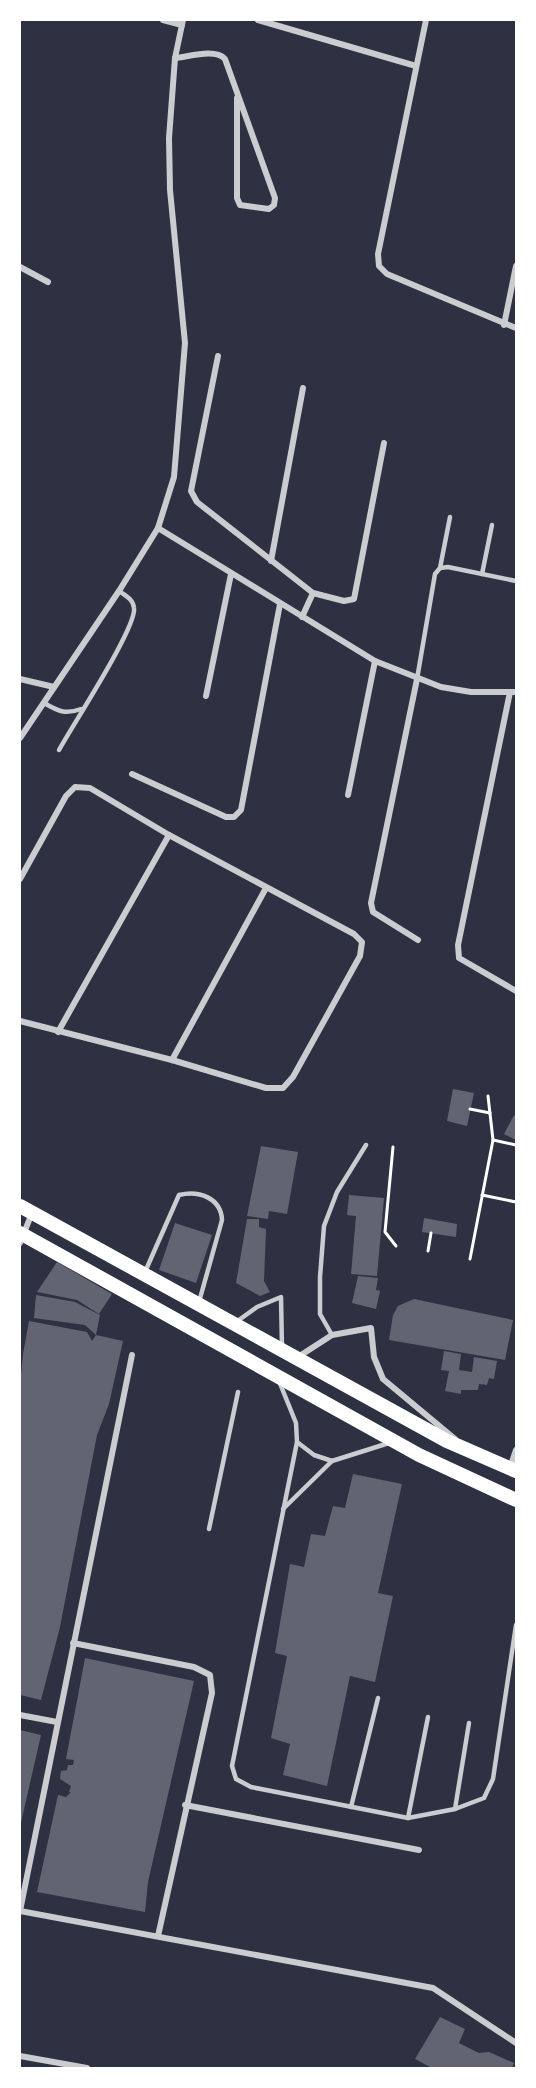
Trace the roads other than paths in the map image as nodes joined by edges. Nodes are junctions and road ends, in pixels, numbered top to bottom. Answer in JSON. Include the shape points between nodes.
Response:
{"nodes":[{"id":1,"x":163,"y":20,"type":"edge"},
{"id":2,"x":258,"y":20,"type":"edge"},
{"id":3,"x":426,"y":20,"type":"edge"},
{"id":4,"x":183,"y":22,"type":"edge"},
{"id":5,"x":175,"y":58,"type":"junction"},
{"id":6,"x":416,"y":66,"type":"junction"},
{"id":7,"x":237,"y":98,"type":"junction"},
{"id":8,"x":516,"y":266,"type":"edge"},
{"id":9,"x":21,"y":268,"type":"edge"},
{"id":10,"x":20,"y":276,"type":"edge"},
{"id":11,"x":48,"y":282,"type":"dead end"},
{"id":12,"x":504,"y":325,"type":"junction"},
{"id":13,"x":516,"y":328,"type":"edge"},
{"id":14,"x":218,"y":356,"type":"dead end"},
{"id":15,"x":303,"y":388,"type":"dead end"},
{"id":16,"x":384,"y":443,"type":"dead end"},
{"id":17,"x":450,"y":517,"type":"dead end"},
{"id":18,"x":492,"y":525,"type":"dead end"},
{"id":19,"x":158,"y":528,"type":"junction"},
{"id":20,"x":271,"y":561,"type":"junction"},
{"id":21,"x":440,"y":568,"type":"junction"},
{"id":22,"x":231,"y":574,"type":"junction"},
{"id":23,"x":482,"y":574,"type":"junction"},
{"id":24,"x":516,"y":581,"type":"edge"},
{"id":25,"x":119,"y":591,"type":"junction"},
{"id":26,"x":313,"y":593,"type":"junction"},
{"id":27,"x":280,"y":604,"type":"junction"},
{"id":28,"x":302,"y":617,"type":"junction"},
{"id":29,"x":375,"y":661,"type":"junction"},
{"id":30,"x":20,"y":679,"type":"edge"},
{"id":31,"x":417,"y":679,"type":"junction"},
{"id":32,"x":54,"y":687,"type":"junction"},
{"id":33,"x":513,"y":692,"type":"edge"},
{"id":34,"x":206,"y":696,"type":"dead end"},
{"id":35,"x":44,"y":703,"type":"junction"},
{"id":36,"x":81,"y":709,"type":"junction"},
{"id":37,"x":20,"y":738,"type":"edge"},
{"id":38,"x":59,"y":750,"type":"dead end"},
{"id":39,"x":132,"y":774,"type":"dead end"},
{"id":40,"x":348,"y":795,"type":"dead end"},
{"id":41,"x":169,"y":835,"type":"junction"},
{"id":42,"x":20,"y":879,"type":"edge"},
{"id":43,"x":266,"y":888,"type":"junction"},
{"id":44,"x":418,"y":940,"type":"dead end"},
{"id":45,"x":516,"y":991,"type":"edge"},
{"id":46,"x":20,"y":1021,"type":"edge"},
{"id":47,"x":58,"y":1032,"type":"junction"},
{"id":48,"x":172,"y":1060,"type":"junction"},
{"id":49,"x":366,"y":1145,"type":"dead end"},
{"id":50,"x":20,"y":1206,"type":"edge"},
{"id":51,"x":32,"y":1214,"type":"junction"},
{"id":52,"x":20,"y":1236,"type":"edge"},
{"id":53,"x":143,"y":1274,"type":"junction"},
{"id":54,"x":198,"y":1305,"type":"junction"},
{"id":55,"x":234,"y":1324,"type":"junction"},
{"id":56,"x":332,"y":1335,"type":"junction"},
{"id":57,"x":282,"y":1350,"type":"junction"},
{"id":58,"x":132,"y":1355,"type":"dead end"},
{"id":59,"x":298,"y":1358,"type":"junction"},
{"id":60,"x":277,"y":1375,"type":"junction"},
{"id":61,"x":238,"y":1392,"type":"dead end"},
{"id":62,"x":395,"y":1441,"type":"junction"},
{"id":63,"x":297,"y":1442,"type":"junction"},
{"id":64,"x":469,"y":1450,"type":"junction"},
{"id":65,"x":516,"y":1450,"type":"edge"},
{"id":66,"x":332,"y":1461,"type":"junction"},
{"id":67,"x":513,"y":1470,"type":"edge"},
{"id":68,"x":516,"y":1500,"type":"edge"},
{"id":69,"x":282,"y":1511,"type":"junction"},
{"id":70,"x":209,"y":1529,"type":"dead end"},
{"id":71,"x":516,"y":1625,"type":"edge"},
{"id":72,"x":73,"y":1643,"type":"junction"},
{"id":73,"x":378,"y":1698,"type":"dead end"},
{"id":74,"x":20,"y":1715,"type":"edge"},
{"id":75,"x":428,"y":1717,"type":"dead end"},
{"id":76,"x":57,"y":1722,"type":"junction"},
{"id":77,"x":469,"y":1723,"type":"dead end"},
{"id":78,"x":185,"y":1805,"type":"junction"},
{"id":79,"x":351,"y":1806,"type":"junction"},
{"id":80,"x":455,"y":1809,"type":"junction"},
{"id":81,"x":408,"y":1818,"type":"junction"},
{"id":82,"x":419,"y":1850,"type":"dead end"},
{"id":83,"x":20,"y":1911,"type":"edge"},
{"id":84,"x":158,"y":1936,"type":"junction"},
{"id":85,"x":516,"y":2043,"type":"edge"},
{"id":86,"x":20,"y":2056,"type":"edge"},
{"id":87,"x":87,"y":2068,"type":"edge"}],
"edges":[{"from":1,"to":4,"type":"street"},
{"from":2,"to":6,"type":"street"},
{"from":3,"to":6,"type":"street"},
{"from":4,"to":5,"type":"street"},
{"from":5,"to":7,"type":"street","via":[[221,55]]},
{"from":5,"to":19,"type":"street","via":[[170,190],[184,343],[174,477]]},
{"from":6,"to":12,"type":"street","via":[[378,254],[379,266],[387,274]]},
{"from":7,"to":7,"type":"street","via":[[275,198],[269,209],[245,207],[237,198]]},
{"from":8,"to":12,"type":"street"},
{"from":9,"to":10,"type":"street"},
{"from":9,"to":11,"type":"street"},
{"from":12,"to":13,"type":"street"},
{"from":14,"to":20,"type":"street","via":[[191,491],[197,502]]},
{"from":15,"to":20,"type":"street"},
{"from":16,"to":26,"type":"street","via":[[354,599],[344,601]]},
{"from":17,"to":21,"type":"lane"},
{"from":18,"to":23,"type":"lane"},
{"from":19,"to":22,"type":"street"},
{"from":19,"to":25,"type":"street"},
{"from":20,"to":26,"type":"street"},
{"from":21,"to":23,"type":"lane"},
{"from":21,"to":31,"type":"lane","via":[[435,574]]},
{"from":22,"to":27,"type":"street"},
{"from":22,"to":34,"type":"street"},
{"from":23,"to":24,"type":"lane"},
{"from":25,"to":32,"type":"street"},
{"from":25,"to":36,"type":"lane","via":[[135,609],[129,633]]},
{"from":26,"to":28,"type":"street"},
{"from":27,"to":28,"type":"street"},
{"from":27,"to":39,"type":"street","via":[[241,810],[234,817],[226,817]]},
{"from":28,"to":29,"type":"street"},
{"from":29,"to":31,"type":"street"},
{"from":29,"to":40,"type":"street"},
{"from":30,"to":32,"type":"street"},
{"from":31,"to":33,"type":"street","via":[[471,692]]},
{"from":31,"to":44,"type":"street","via":[[371,903],[373,912]]},
{"from":32,"to":35,"type":"street"},
{"from":33,"to":45,"type":"street","via":[[458,945],[459,958]]},
{"from":35,"to":36,"type":"lane","via":[[69,714]]},
{"from":35,"to":37,"type":"street"},
{"from":36,"to":38,"type":"lane"},
{"from":41,"to":42,"type":"street","via":[[90,788],[75,787],[66,796]]},
{"from":41,"to":43,"type":"street"},
{"from":41,"to":47,"type":"street"},
{"from":43,"to":48,"type":"street"},
{"from":43,"to":48,"type":"street","via":[[354,934],[362,942],[360,956],[284,1088],[266,1088]]},
{"from":46,"to":47,"type":"street"},
{"from":47,"to":48,"type":"street"},
{"from":49,"to":56,"type":"lane","via":[[338,1192],[324,1226],[320,1314]]},
{"from":50,"to":51,"type":"main road"},
{"from":51,"to":52,"type":"street"},
{"from":51,"to":53,"type":"main road"},
{"from":52,"to":60,"type":"main road"},
{"from":53,"to":54,"type":"main road"},
{"from":53,"to":54,"type":"lane","via":[[179,1195],[188,1193],[216,1201],[222,1208],[222,1220]]},
{"from":54,"to":55,"type":"main road"},
{"from":55,"to":57,"type":"main road"},
{"from":55,"to":57,"type":"lane","via":[[257,1307],[281,1297]]},
{"from":56,"to":59,"type":"street"},
{"from":56,"to":64,"type":"street","via":[[371,1328],[374,1357],[383,1379]]},
{"from":57,"to":59,"type":"main road"},
{"from":58,"to":72,"type":"street"},
{"from":59,"to":64,"type":"main road"},
{"from":60,"to":62,"type":"main road"},
{"from":60,"to":63,"type":"lane","via":[[296,1423]]},
{"from":61,"to":70,"type":"lane"},
{"from":62,"to":66,"type":"lane"},
{"from":62,"to":68,"type":"main road"},
{"from":63,"to":66,"type":"lane"},
{"from":63,"to":69,"type":"lane"},
{"from":64,"to":67,"type":"main road"},
{"from":65,"to":67,"type":"street"},
{"from":66,"to":69,"type":"lane"},
{"from":69,"to":79,"type":"lane","via":[[232,1766],[236,1779],[251,1787]]},
{"from":71,"to":80,"type":"lane","via":[[493,1779],[484,1798]]},
{"from":72,"to":76,"type":"street"},
{"from":72,"to":78,"type":"street","via":[[194,1667],[210,1675],[212,1694]]},
{"from":73,"to":79,"type":"lane"},
{"from":74,"to":76,"type":"street"},
{"from":75,"to":81,"type":"lane"},
{"from":76,"to":83,"type":"street"},
{"from":77,"to":80,"type":"lane"},
{"from":78,"to":82,"type":"street"},
{"from":78,"to":84,"type":"street"},
{"from":79,"to":81,"type":"lane"},
{"from":80,"to":81,"type":"lane"},
{"from":83,"to":84,"type":"street"},
{"from":84,"to":85,"type":"street","via":[[433,1988]]},
{"from":86,"to":87,"type":"street"}]}
